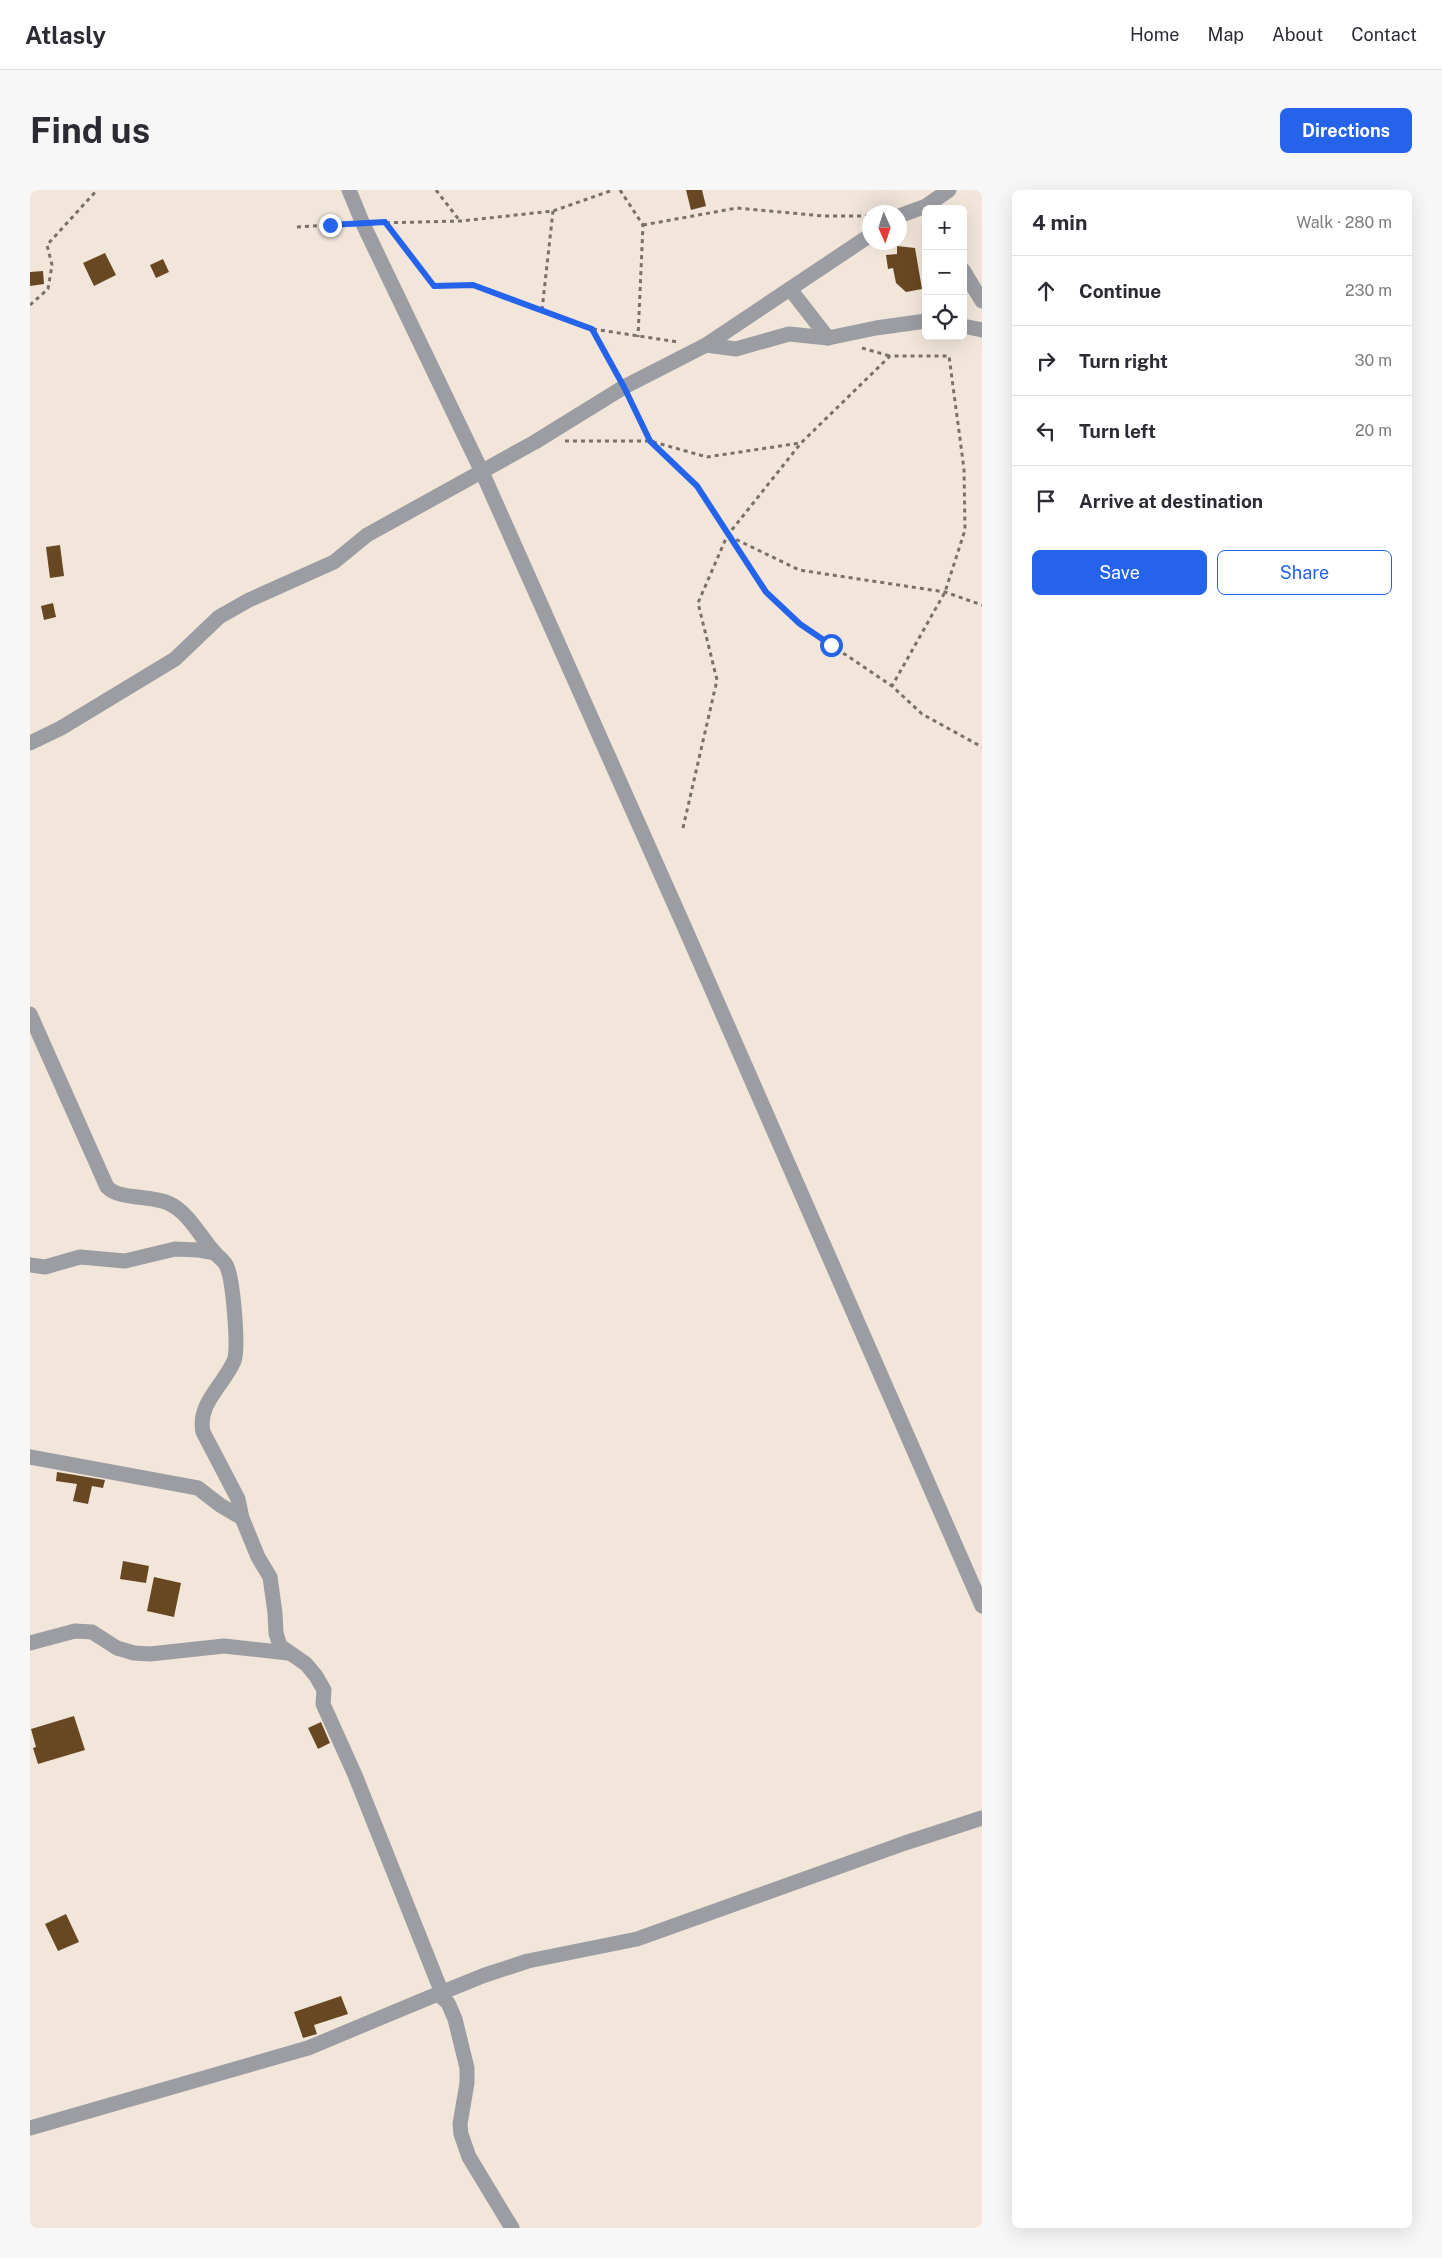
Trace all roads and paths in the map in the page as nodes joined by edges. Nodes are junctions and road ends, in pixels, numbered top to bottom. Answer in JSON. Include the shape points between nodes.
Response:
{"nodes":[{"id":1,"x":96,"y":190,"type":"edge"},
{"id":2,"x":349,"y":190,"type":"edge"},
{"id":3,"x":436,"y":190,"type":"edge"},
{"id":4,"x":613,"y":190,"type":"edge"},
{"id":5,"x":620,"y":190,"type":"edge"},
{"id":6,"x":949,"y":190,"type":"edge"},
{"id":7,"x":930,"y":205,"type":"edge"},
{"id":8,"x":922,"y":209,"type":"edge"},
{"id":9,"x":553,"y":211,"type":"junction"},
{"id":10,"x":907,"y":214,"type":"edge"},
{"id":11,"x":862,"y":216,"type":"edge"},
{"id":12,"x":461,"y":221,"type":"junction"},
{"id":13,"x":385,"y":222,"type":"junction"},
{"id":14,"x":363,"y":224,"type":"junction"},
{"id":15,"x":643,"y":225,"type":"junction"},
{"id":16,"x":297,"y":227,"type":"dead end"},
{"id":17,"x":862,"y":241,"type":"edge"},
{"id":18,"x":967,"y":277,"type":"edge"},
{"id":19,"x":790,"y":289,"type":"junction"},
{"id":20,"x":982,"y":301,"type":"edge"},
{"id":21,"x":30,"y":305,"type":"edge"},
{"id":22,"x":542,"y":310,"type":"junction"},
{"id":23,"x":922,"y":322,"type":"edge"},
{"id":24,"x":967,"y":327,"type":"edge"},
{"id":25,"x":592,"y":329,"type":"junction"},
{"id":26,"x":982,"y":330,"type":"edge"},
{"id":27,"x":638,"y":337,"type":"junction"},
{"id":28,"x":828,"y":338,"type":"junction"},
{"id":29,"x":706,"y":345,"type":"junction"},
{"id":30,"x":624,"y":387,"type":"junction"},
{"id":31,"x":564,"y":441,"type":"dead end"},
{"id":32,"x":650,"y":441,"type":"junction"},
{"id":33,"x":801,"y":443,"type":"junction"},
{"id":34,"x":482,"y":472,"type":"junction"},
{"id":35,"x":728,"y":536,"type":"junction"},
{"id":36,"x":945,"y":592,"type":"junction"},
{"id":37,"x":982,"y":605,"type":"edge"},
{"id":38,"x":892,"y":686,"type":"junction"},
{"id":39,"x":30,"y":743,"type":"edge"},
{"id":40,"x":982,"y":747,"type":"edge"},
{"id":41,"x":683,"y":828,"type":"dead end"},
{"id":42,"x":30,"y":1014,"type":"edge"},
{"id":43,"x":214,"y":1253,"type":"junction"},
{"id":44,"x":30,"y":1265,"type":"edge"},
{"id":45,"x":30,"y":1457,"type":"edge"},
{"id":46,"x":242,"y":1518,"type":"junction"},
{"id":47,"x":982,"y":1606,"type":"edge"},
{"id":48,"x":30,"y":1643,"type":"edge"},
{"id":49,"x":288,"y":1652,"type":"junction"},
{"id":50,"x":982,"y":1818,"type":"edge"},
{"id":51,"x":438,"y":1994,"type":"junction"},
{"id":52,"x":30,"y":2128,"type":"edge"},
{"id":53,"x":512,"y":2228,"type":"edge"}],
"edges":[{"from":1,"to":21,"type":"path","via":[[46,245],[52,265],[48,290]]},
{"from":2,"to":14,"type":"street"},
{"from":3,"to":12,"type":"path"},
{"from":4,"to":9,"type":"path"},
{"from":5,"to":15,"type":"path"},
{"from":6,"to":7,"type":"street"},
{"from":8,"to":10,"type":"street"},
{"from":9,"to":12,"type":"path"},
{"from":9,"to":22,"type":"path"},
{"from":11,"to":15,"type":"path","via":[[737,208]]},
{"from":12,"to":13,"type":"path"},
{"from":13,"to":14,"type":"path"},
{"from":13,"to":22,"type":"path","via":[[434,286],[473,285]]},
{"from":14,"to":16,"type":"path"},
{"from":14,"to":34,"type":"street"},
{"from":15,"to":27,"type":"path"},
{"from":17,"to":19,"type":"street"},
{"from":18,"to":20,"type":"street"},
{"from":19,"to":28,"type":"street"},
{"from":19,"to":29,"type":"street"},
{"from":22,"to":25,"type":"path"},
{"from":23,"to":28,"type":"street"},
{"from":24,"to":26,"type":"street"},
{"from":25,"to":27,"type":"path"},
{"from":25,"to":30,"type":"path"},
{"from":27,"to":29,"type":"path"},
{"from":28,"to":29,"type":"street","via":[[789,334],[736,349]]},
{"from":29,"to":30,"type":"street"},
{"from":30,"to":32,"type":"path"},
{"from":30,"to":34,"type":"street"},
{"from":31,"to":32,"type":"path"},
{"from":32,"to":33,"type":"path","via":[[707,457]]},
{"from":32,"to":35,"type":"path","via":[[697,486]]},
{"from":33,"to":35,"type":"path"},
{"from":33,"to":36,"type":"path","via":[[890,356],[949,356],[964,469],[966,530]]},
{"from":34,"to":39,"type":"street","via":[[367,535],[334,562],[249,600],[219,618],[175,659],[61,728]]},
{"from":34,"to":47,"type":"street"},
{"from":35,"to":36,"type":"path","via":[[799,570]]},
{"from":35,"to":38,"type":"path","via":[[766,592],[800,624]]},
{"from":35,"to":41,"type":"path","via":[[698,603],[717,680]]},
{"from":36,"to":37,"type":"path"},
{"from":36,"to":38,"type":"path"},
{"from":38,"to":40,"type":"path","via":[[922,714]]},
{"from":42,"to":43,"type":"street","via":[[107,1187],[116,1193],[169,1203],[184,1215]]},
{"from":43,"to":44,"type":"street","via":[[175,1249],[125,1261],[80,1257],[45,1268]]},
{"from":43,"to":46,"type":"street","via":[[227,1266],[236,1329],[234,1360],[203,1410],[201,1422],[203,1432],[238,1499]]},
{"from":45,"to":46,"type":"street","via":[[198,1488]]},
{"from":46,"to":49,"type":"street","via":[[270,1577],[276,1633],[280,1646]]},
{"from":48,"to":49,"type":"street","via":[[75,1631],[92,1632],[117,1648],[134,1653],[224,1646]]},
{"from":49,"to":51,"type":"street","via":[[306,1664],[324,1690],[323,1704],[438,1980]]},
{"from":50,"to":51,"type":"street","via":[[637,1939],[528,1961],[484,1974]]},
{"from":51,"to":52,"type":"street","via":[[308,2048]]},
{"from":51,"to":53,"type":"street","via":[[448,2003],[455,2019],[466,2068],[461,2134],[469,2156]]}]}
